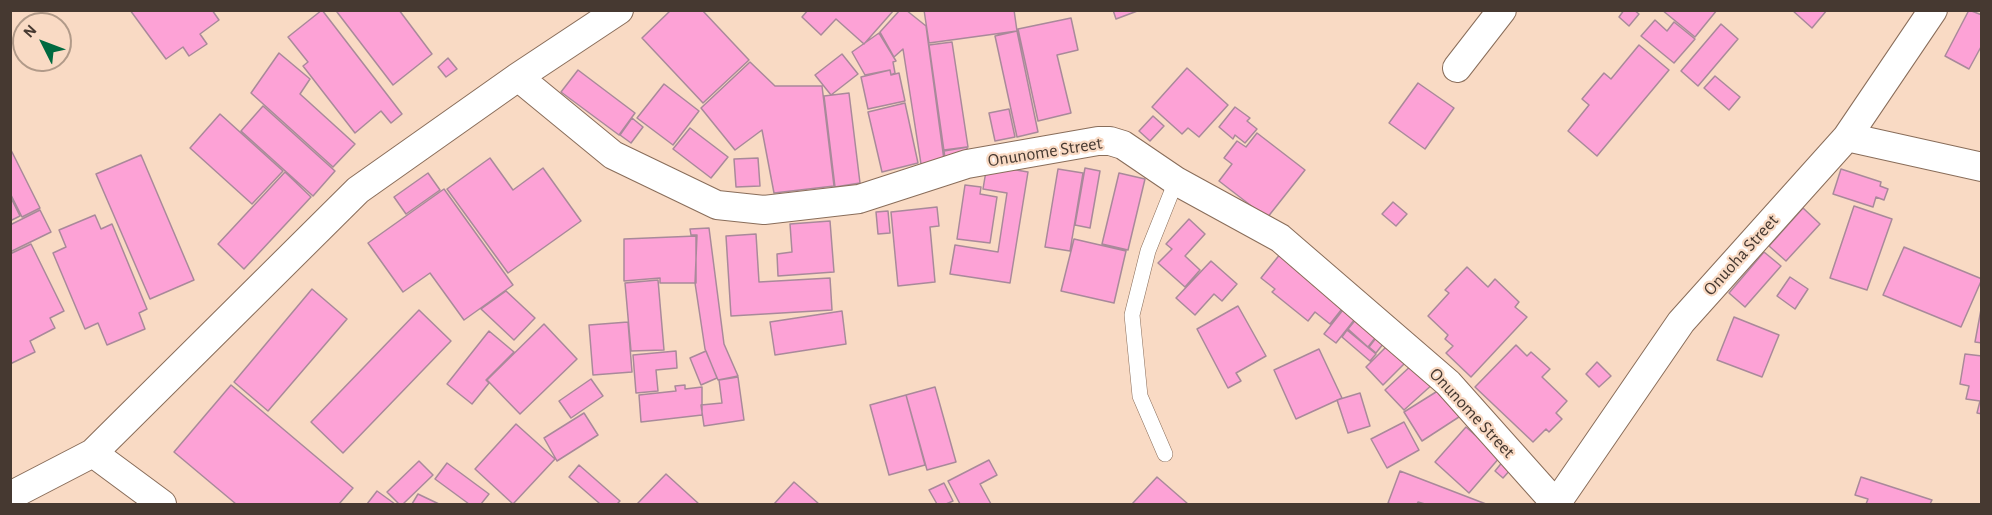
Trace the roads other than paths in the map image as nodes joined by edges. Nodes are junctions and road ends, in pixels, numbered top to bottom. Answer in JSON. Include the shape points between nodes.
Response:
{"nodes":[{"id":1,"x":619,"y":10,"type":"edge"},
{"id":2,"x":1502,"y":10,"type":"edge"},
{"id":3,"x":1934,"y":10,"type":"edge"},
{"id":4,"x":1457,"y":68,"type":"dead end"},
{"id":5,"x":518,"y":77,"type":"junction"},
{"id":6,"x":1847,"y":137,"type":"junction"},
{"id":7,"x":1982,"y":167,"type":"edge"},
{"id":8,"x":1176,"y":181,"type":"junction"},
{"id":9,"x":93,"y":453,"type":"junction"},
{"id":10,"x":1165,"y":454,"type":"dead end"},
{"id":11,"x":10,"y":496,"type":"edge"},
{"id":12,"x":162,"y":504,"type":"edge"},
{"id":13,"x":1556,"y":504,"type":"edge"}],
"edges":[{"from":1,"to":5,"type":"street"},
{"from":2,"to":4,"type":"street"},
{"from":3,"to":6,"type":"street","name":"Onuoha Street"},
{"from":5,"to":8,"type":"street","name":"Onunome Street","via":[[613,155],[717,205],[764,210],[859,199],[967,164],[1098,141],[1123,144]]},
{"from":5,"to":9,"type":"street","via":[[358,190]]},
{"from":6,"to":7,"type":"street"},
{"from":6,"to":13,"type":"street","name":"Onuoha Street","via":[[1681,321]]},
{"from":8,"to":10,"type":"lane","via":[[1148,251],[1131,315],[1140,396]]},
{"from":8,"to":13,"type":"street","name":"Onunome Street","via":[[1280,238],[1448,383]]},
{"from":9,"to":11,"type":"street"},
{"from":9,"to":12,"type":"street"}]}
